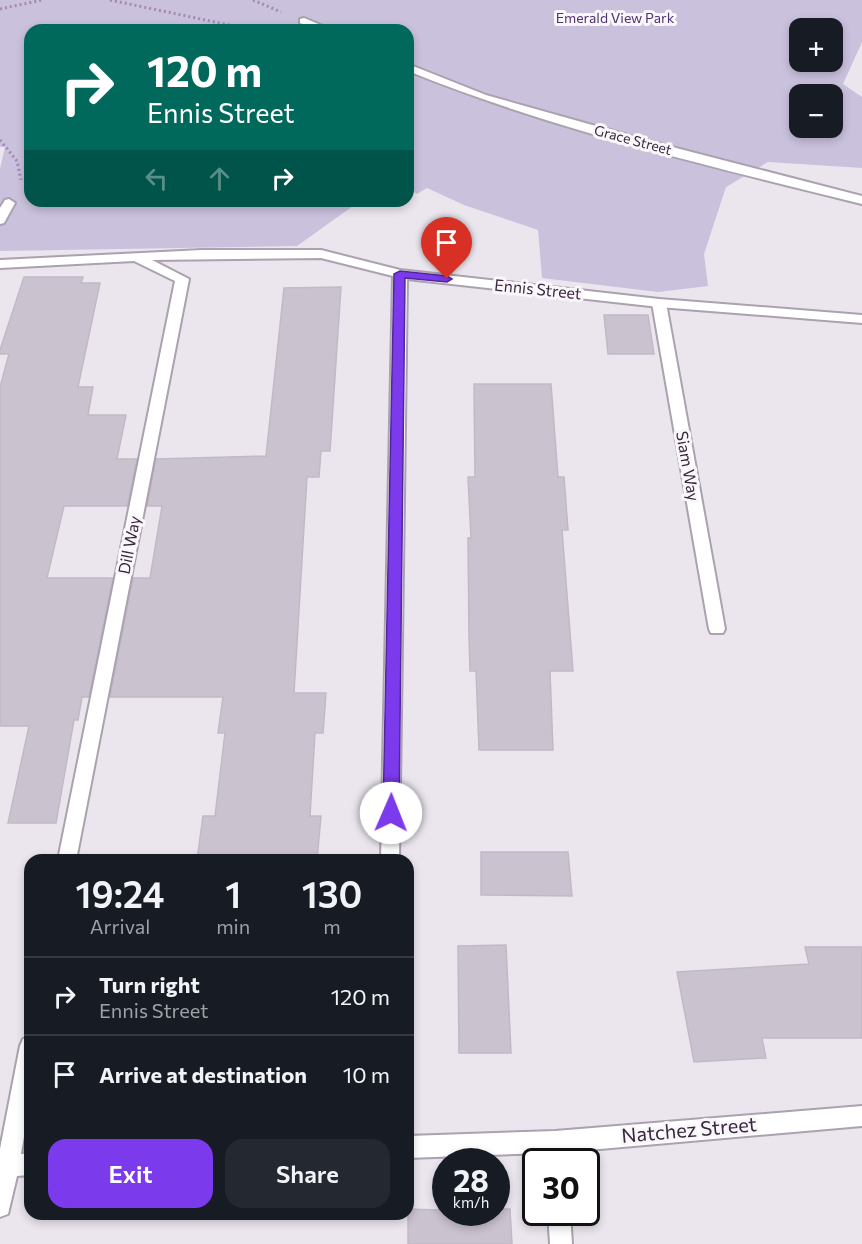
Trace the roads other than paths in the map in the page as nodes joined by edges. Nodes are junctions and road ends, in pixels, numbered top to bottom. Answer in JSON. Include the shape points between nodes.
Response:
{"nodes":[{"id":1,"x":304,"y":21,"type":"dead end"},
{"id":2,"x":311,"y":24,"type":"edge"},
{"id":3,"x":414,"y":69,"type":"edge"},
{"id":4,"x":862,"y":200,"type":"edge"},
{"id":5,"x":9,"y":203,"type":"road end"},
{"id":6,"x":0,"y":220,"type":"edge"},
{"id":7,"x":137,"y":258,"type":"junction"},
{"id":8,"x":0,"y":264,"type":"edge"},
{"id":9,"x":400,"y":274,"type":"junction"},
{"id":10,"x":659,"y":303,"type":"junction"},
{"id":11,"x":862,"y":319,"type":"edge"},
{"id":12,"x":717,"y":629,"type":"dead end"},
{"id":13,"x":68,"y":854,"type":"edge"},
{"id":14,"x":390,"y":854,"type":"edge"},
{"id":15,"x":24,"y":1072,"type":"edge"},
{"id":16,"x":862,"y":1116,"type":"edge"},
{"id":17,"x":414,"y":1147,"type":"edge"},
{"id":18,"x":581,"y":1148,"type":"edge"},
{"id":19,"x":522,"y":1150,"type":"edge"},
{"id":20,"x":24,"y":1164,"type":"edge"},
{"id":21,"x":3,"y":1165,"type":"edge"},
{"id":22,"x":0,"y":1206,"type":"edge"},
{"id":23,"x":560,"y":1226,"type":"edge"},
{"id":24,"x":561,"y":1244,"type":"edge"}],
"edges":[{"from":1,"to":2,"type":"street"},
{"from":3,"to":4,"type":"street","name":"Grace Street","via":[[482,97]]},
{"from":5,"to":6,"type":"street"},
{"from":7,"to":8,"type":"street","name":"Ennis Street"},
{"from":7,"to":9,"type":"street","name":"Ennis Street","via":[[321,254]]},
{"from":7,"to":13,"type":"street","name":"Dill Way","via":[[182,279]]},
{"from":9,"to":10,"type":"street","name":"Ennis Street"},
{"from":9,"to":14,"type":"street"},
{"from":10,"to":11,"type":"street","name":"Ennis Street"},
{"from":10,"to":12,"type":"street","name":"Siam Way"},
{"from":15,"to":21,"type":"street"},
{"from":16,"to":18,"type":"street","name":"Natchez Street"},
{"from":17,"to":19,"type":"street","name":"Natchez Street"},
{"from":20,"to":21,"type":"street"},
{"from":21,"to":22,"type":"street"},
{"from":23,"to":24,"type":"street"}]}
